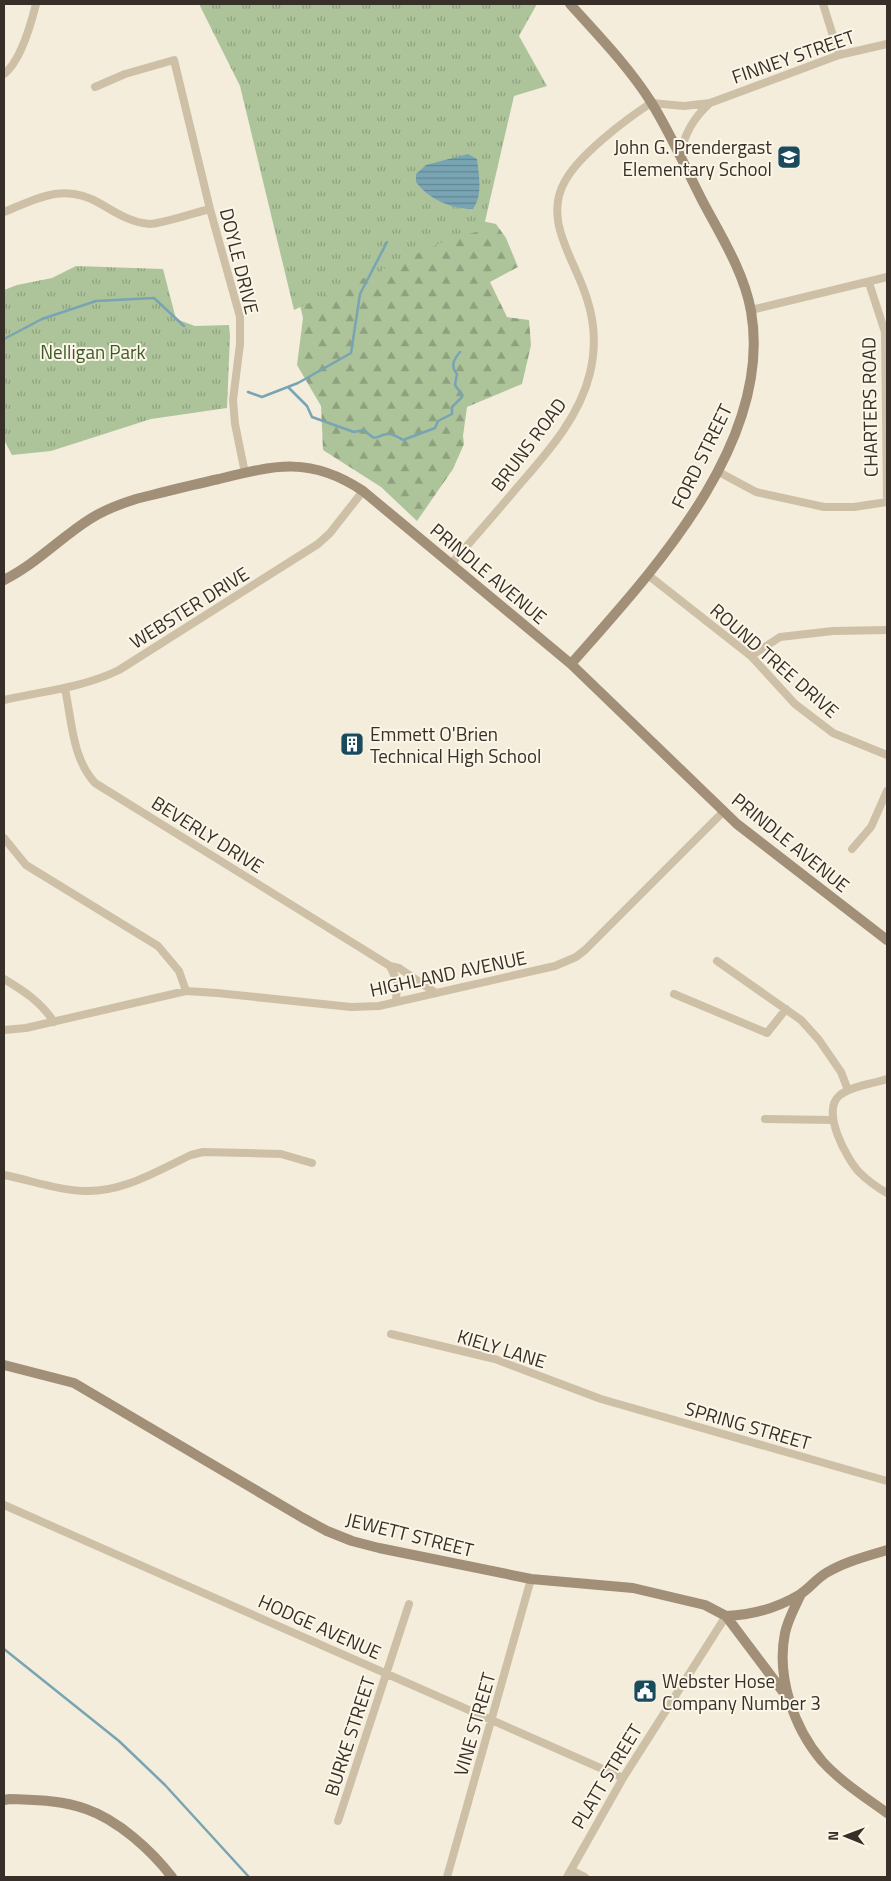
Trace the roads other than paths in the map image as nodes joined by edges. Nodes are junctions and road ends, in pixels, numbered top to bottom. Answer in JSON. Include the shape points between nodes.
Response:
{"nodes":[{"id":1,"x":36,"y":4,"type":"edge"},
{"id":2,"x":570,"y":4,"type":"edge"},
{"id":3,"x":823,"y":4,"type":"edge"},
{"id":4,"x":887,"y":44,"type":"edge"},
{"id":5,"x":839,"y":56,"type":"junction"},
{"id":6,"x":4,"y":74,"type":"edge"},
{"id":7,"x":95,"y":87,"type":"dead end"},
{"id":8,"x":652,"y":103,"type":"junction"},
{"id":9,"x":710,"y":103,"type":"junction"},
{"id":10,"x":680,"y":156,"type":"junction"},
{"id":11,"x":210,"y":209,"type":"junction"},
{"id":12,"x":4,"y":212,"type":"edge"},
{"id":13,"x":887,"y":277,"type":"edge"},
{"id":14,"x":869,"y":283,"type":"junction"},
{"id":15,"x":750,"y":310,"type":"junction"},
{"id":16,"x":717,"y":471,"type":"junction"},
{"id":17,"x":245,"y":473,"type":"junction"},
{"id":18,"x":363,"y":491,"type":"junction"},
{"id":19,"x":887,"y":502,"type":"edge"},
{"id":20,"x":451,"y":564,"type":"junction"},
{"id":21,"x":648,"y":575,"type":"junction"},
{"id":22,"x":4,"y":580,"type":"edge"},
{"id":23,"x":887,"y":630,"type":"edge"},
{"id":24,"x":752,"y":656,"type":"junction"},
{"id":25,"x":571,"y":664,"type":"junction"},
{"id":26,"x":65,"y":689,"type":"junction"},
{"id":27,"x":4,"y":700,"type":"edge"},
{"id":28,"x":887,"y":755,"type":"edge"},
{"id":29,"x":887,"y":792,"type":"edge"},
{"id":30,"x":723,"y":812,"type":"junction"},
{"id":31,"x":4,"y":838,"type":"edge"},
{"id":32,"x":852,"y":849,"type":"dead end"},
{"id":33,"x":887,"y":940,"type":"edge"},
{"id":34,"x":717,"y":961,"type":"dead end"},
{"id":35,"x":390,"y":966,"type":"junction"},
{"id":36,"x":4,"y":979,"type":"edge"},
{"id":37,"x":186,"y":991,"type":"junction"},
{"id":38,"x":436,"y":993,"type":"junction"},
{"id":39,"x":674,"y":994,"type":"dead end"},
{"id":40,"x":396,"y":1002,"type":"junction"},
{"id":41,"x":786,"y":1009,"type":"junction"},
{"id":42,"x":54,"y":1022,"type":"junction"},
{"id":43,"x":4,"y":1030,"type":"edge"},
{"id":44,"x":887,"y":1079,"type":"edge"},
{"id":45,"x":848,"y":1090,"type":"junction"},
{"id":46,"x":765,"y":1119,"type":"dead end"},
{"id":47,"x":833,"y":1120,"type":"junction"},
{"id":48,"x":312,"y":1163,"type":"dead end"},
{"id":49,"x":4,"y":1175,"type":"edge"},
{"id":50,"x":887,"y":1193,"type":"edge"},
{"id":51,"x":391,"y":1334,"type":"dead end"},
{"id":52,"x":4,"y":1365,"type":"edge"},
{"id":53,"x":601,"y":1399,"type":"joint"},
{"id":54,"x":887,"y":1482,"type":"edge"},
{"id":55,"x":4,"y":1505,"type":"edge"},
{"id":56,"x":887,"y":1550,"type":"edge"},
{"id":57,"x":531,"y":1579,"type":"junction"},
{"id":58,"x":801,"y":1594,"type":"junction"},
{"id":59,"x":408,"y":1604,"type":"dead end"},
{"id":60,"x":726,"y":1616,"type":"junction"},
{"id":61,"x":387,"y":1674,"type":"junction"},
{"id":62,"x":790,"y":1701,"type":"junction"},
{"id":63,"x":492,"y":1720,"type":"junction"},
{"id":64,"x":623,"y":1778,"type":"junction"},
{"id":65,"x":4,"y":1800,"type":"edge"},
{"id":66,"x":887,"y":1814,"type":"edge"},
{"id":67,"x":338,"y":1821,"type":"dead end"},
{"id":68,"x":569,"y":1874,"type":"edge"},
{"id":69,"x":172,"y":1877,"type":"edge"},
{"id":70,"x":447,"y":1877,"type":"edge"},
{"id":71,"x":585,"y":1877,"type":"edge"}],
"edges":[{"from":1,"to":6,"type":"street","via":[[21,49]]},
{"from":2,"to":8,"type":"street","name":"FORD STREET"},
{"from":3,"to":5,"type":"street"},
{"from":4,"to":5,"type":"street","name":"FINNEY STREET"},
{"from":5,"to":9,"type":"street","name":"FINNEY STREET"},
{"from":7,"to":11,"type":"street","name":"DOYLE DRIVE","via":[[125,74],[174,60]]},
{"from":8,"to":9,"type":"street","name":"FINNEY STREET","via":[[684,106]]},
{"from":8,"to":10,"type":"street","name":"FORD STREET"},
{"from":8,"to":20,"type":"street","name":"BRUNS ROAD","via":[[598,144],[572,170],[560,192],[559,231],[587,298],[594,326],[594,348],[584,395],[553,444]]},
{"from":9,"to":10,"type":"street","name":"FINNEY STREET","via":[[692,122]]},
{"from":10,"to":15,"type":"street","name":"FORD STREET","via":[[728,247]]},
{"from":11,"to":12,"type":"street","via":[[151,224],[123,217],[97,201],[74,193],[55,192]]},
{"from":11,"to":17,"type":"street","name":"DOYLE DRIVE","via":[[240,317],[233,400]]},
{"from":13,"to":14,"type":"street"},
{"from":14,"to":15,"type":"street"},
{"from":14,"to":19,"type":"street","name":"CHARTERS ROAD","via":[[885,332]]},
{"from":15,"to":16,"type":"street","name":"FORD STREET","via":[[754,356],[746,402]]},
{"from":16,"to":19,"type":"street","via":[[756,492],[824,507]]},
{"from":16,"to":21,"type":"street","name":"FORD STREET","via":[[684,528]]},
{"from":17,"to":18,"type":"street","name":"PRINDLE AVENUE","via":[[276,467],[305,467],[332,474]]},
{"from":17,"to":22,"type":"street","name":"PRINDLE AVENUE","via":[[116,505],[88,520],[24,569]]},
{"from":18,"to":20,"type":"street","name":"PRINDLE AVENUE"},
{"from":18,"to":26,"type":"street","name":"WEBSTER DRIVE","via":[[330,533],[301,557],[119,670],[100,680]]},
{"from":20,"to":25,"type":"street","name":"PRINDLE AVENUE"},
{"from":21,"to":24,"type":"street","name":"ROUND TREE DRIVE"},
{"from":21,"to":25,"type":"street","name":"FORD STREET"},
{"from":23,"to":24,"type":"street","via":[[833,631],[780,638]]},
{"from":24,"to":28,"type":"street","name":"ROUND TREE DRIVE","via":[[796,704],[833,733]]},
{"from":25,"to":30,"type":"street","name":"PRINDLE AVENUE"},
{"from":26,"to":27,"type":"street","name":"WEBSTER DRIVE"},
{"from":26,"to":35,"type":"street","name":"BEVERLY DRIVE","via":[[78,752],[86,773],[95,783]]},
{"from":29,"to":32,"type":"street","via":[[871,827]]},
{"from":30,"to":33,"type":"street","name":"PRINDLE AVENUE"},
{"from":30,"to":38,"type":"street","name":"HIGHLAND AVENUE","via":[[576,957],[556,966]]},
{"from":31,"to":37,"type":"street","via":[[26,865],[158,946],[179,971]]},
{"from":34,"to":41,"type":"street"},
{"from":35,"to":38,"type":"street","name":"BEVERLY DRIVE","via":[[399,968]]},
{"from":35,"to":40,"type":"street","via":[[397,981]]},
{"from":36,"to":42,"type":"street","via":[[35,998]]},
{"from":37,"to":40,"type":"street","name":"HIGHLAND AVENUE","via":[[351,1007]]},
{"from":37,"to":42,"type":"street","name":"HIGHLAND AVENUE"},
{"from":38,"to":40,"type":"street","name":"HIGHLAND AVENUE"},
{"from":39,"to":41,"type":"street","via":[[767,1033]]},
{"from":41,"to":45,"type":"street","via":[[819,1040]]},
{"from":42,"to":43,"type":"street","name":"HIGHLAND AVENUE"},
{"from":44,"to":45,"type":"street"},
{"from":45,"to":47,"type":"street","via":[[838,1096]]},
{"from":46,"to":47,"type":"street"},
{"from":47,"to":50,"type":"street","via":[[842,1144],[860,1172]]},
{"from":48,"to":49,"type":"street","via":[[281,1154],[203,1152],[123,1187],[94,1192]]},
{"from":51,"to":53,"type":"street","name":"KIELY LANE","via":[[495,1358]]},
{"from":52,"to":57,"type":"street","name":"JEWETT STREET","via":[[74,1383],[327,1531],[380,1548]]},
{"from":53,"to":54,"type":"street","name":"SPRING STREET"},
{"from":55,"to":61,"type":"street","name":"HODGE AVENUE"},
{"from":56,"to":58,"type":"street","via":[[834,1568],[812,1582]]},
{"from":57,"to":60,"type":"street","name":"JEWETT STREET","via":[[633,1588],[705,1605]]},
{"from":57,"to":63,"type":"street","name":"VINE STREET"},
{"from":58,"to":60,"type":"street","via":[[754,1613]]},
{"from":58,"to":62,"type":"street","via":[[789,1621],[783,1651]]},
{"from":59,"to":61,"type":"street","name":"BURKE STREET"},
{"from":60,"to":62,"type":"street"},
{"from":60,"to":64,"type":"street","name":"PLATT STREET"},
{"from":61,"to":63,"type":"street","name":"HODGE AVENUE"},
{"from":61,"to":67,"type":"street","name":"BURKE STREET"},
{"from":62,"to":66,"type":"street","via":[[806,1738],[823,1762]]},
{"from":63,"to":64,"type":"street","name":"HODGE AVENUE"},
{"from":63,"to":70,"type":"street","name":"VINE STREET"},
{"from":64,"to":68,"type":"street","name":"PLATT STREET"},
{"from":65,"to":69,"type":"street","via":[[48,1800],[86,1809],[122,1828],[156,1857]]},
{"from":68,"to":71,"type":"street"}]}
